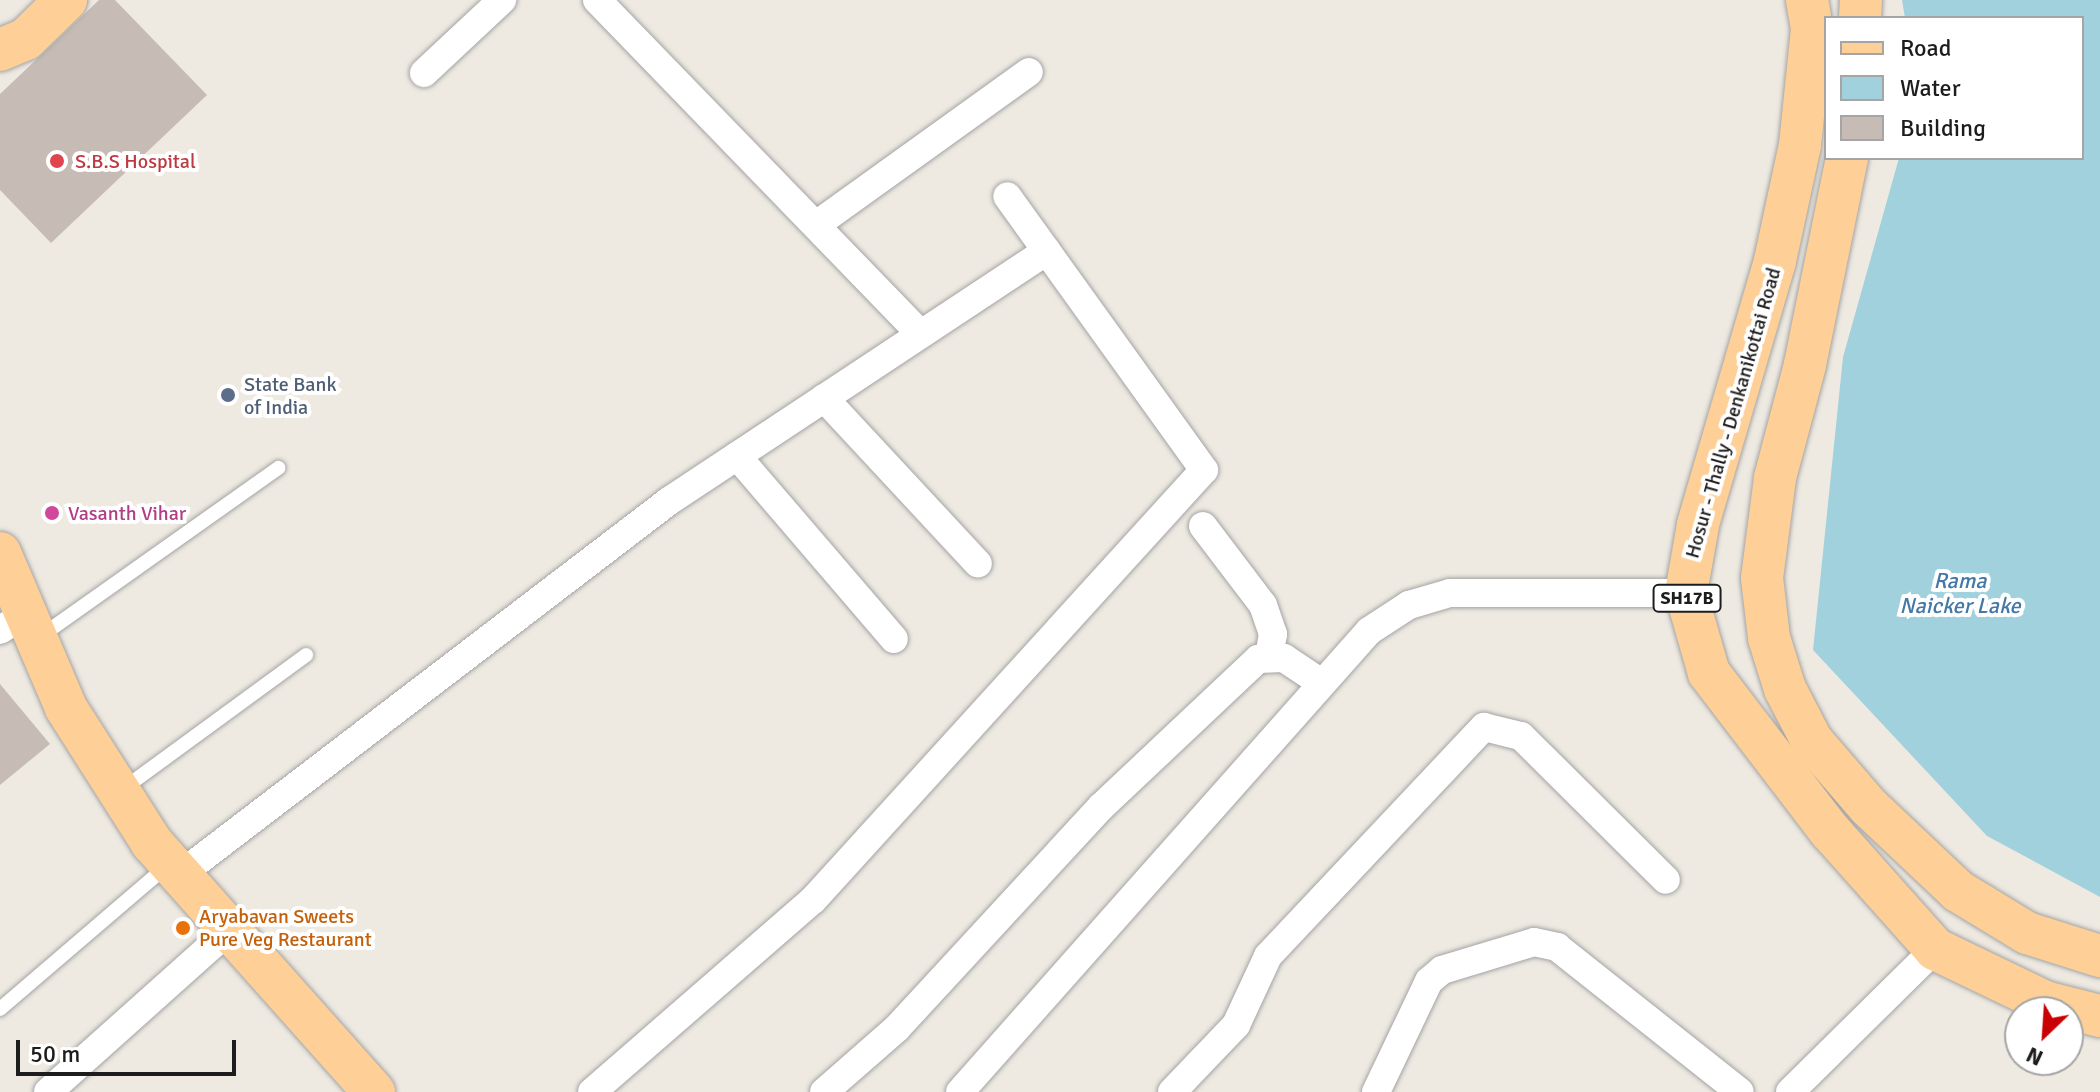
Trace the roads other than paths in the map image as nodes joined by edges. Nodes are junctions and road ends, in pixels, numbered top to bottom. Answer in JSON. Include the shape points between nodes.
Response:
{"nodes":[{"id":1,"x":66,"y":0,"type":"edge"},
{"id":2,"x":502,"y":0,"type":"edge"},
{"id":3,"x":597,"y":0,"type":"edge"},
{"id":4,"x":1807,"y":0,"type":"edge"},
{"id":5,"x":0,"y":50,"type":"edge"},
{"id":6,"x":1029,"y":72,"type":"dead end"},
{"id":7,"x":424,"y":73,"type":"dead end"},
{"id":8,"x":1847,"y":160,"type":"edge"},
{"id":9,"x":1007,"y":196,"type":"dead end"},
{"id":10,"x":816,"y":225,"type":"junction"},
{"id":11,"x":1047,"y":251,"type":"junction"},
{"id":12,"x":921,"y":334,"type":"junction"},
{"id":13,"x":824,"y":398,"type":"junction"},
{"id":14,"x":737,"y":456,"type":"junction"},
{"id":15,"x":278,"y":468,"type":"dead end"},
{"id":16,"x":1203,"y":526,"type":"dead end"},
{"id":17,"x":0,"y":553,"type":"edge"},
{"id":18,"x":978,"y":564,"type":"dead end"},
{"id":19,"x":1686,"y":593,"type":"junction"},
{"id":20,"x":21,"y":627,"type":"edge"},
{"id":21,"x":894,"y":639,"type":"dead end"},
{"id":22,"x":306,"y":655,"type":"dead end"},
{"id":23,"x":1269,"y":656,"type":"junction"},
{"id":24,"x":1320,"y":682,"type":"junction"},
{"id":25,"x":120,"y":791,"type":"junction"},
{"id":26,"x":176,"y":869,"type":"junction"},
{"id":27,"x":1666,"y":880,"type":"dead end"},
{"id":28,"x":230,"y":929,"type":"junction"},
{"id":29,"x":1935,"y":949,"type":"junction"},
{"id":30,"x":2100,"y":956,"type":"edge"},
{"id":31,"x":0,"y":1009,"type":"edge"},
{"id":32,"x":2100,"y":1016,"type":"edge"},
{"id":33,"x":1791,"y":1091,"type":"edge"},
{"id":34,"x":48,"y":1092,"type":"edge"},
{"id":35,"x":374,"y":1092,"type":"edge"},
{"id":36,"x":592,"y":1092,"type":"edge"},
{"id":37,"x":824,"y":1092,"type":"edge"},
{"id":38,"x":960,"y":1092,"type":"edge"},
{"id":39,"x":1172,"y":1092,"type":"edge"},
{"id":40,"x":1376,"y":1092,"type":"edge"},
{"id":41,"x":1740,"y":1092,"type":"edge"}],
"edges":[{"from":1,"to":5,"type":"main road","via":[[26,39]]},
{"from":2,"to":7,"type":"street"},
{"from":3,"to":10,"type":"street"},
{"from":4,"to":19,"type":"main road","name":"Hosur - Thally - Denkanikottai Road","number":"SH17B","via":[[1812,29],[1800,145],[1775,261],[1698,525]]},
{"from":6,"to":10,"type":"street"},
{"from":8,"to":30,"type":"main road","via":[[1805,365],[1775,478],[1762,578],[1769,638],[1785,689],[1812,741],[1869,807],[1958,891],[2027,933]]},
{"from":9,"to":11,"type":"street"},
{"from":10,"to":12,"type":"street"},
{"from":11,"to":12,"type":"street"},
{"from":11,"to":36,"type":"street","via":[[1204,470],[813,900]]},
{"from":12,"to":13,"type":"street"},
{"from":13,"to":14,"type":"street"},
{"from":13,"to":18,"type":"street"},
{"from":14,"to":21,"type":"street"},
{"from":14,"to":26,"type":"street","via":[[617,538]]},
{"from":15,"to":20,"type":"lane"},
{"from":16,"to":23,"type":"street","via":[[1263,605],[1273,634]]},
{"from":17,"to":20,"type":"main road"},
{"from":19,"to":24,"type":"street","via":[[1450,593],[1409,605],[1369,631]]},
{"from":19,"to":29,"type":"main road","name":"Hosur - Thally - Denkanikottai Road","number":"SH17B","via":[[1709,673],[1830,831]]},
{"from":20,"to":25,"type":"main road"},
{"from":22,"to":25,"type":"lane"},
{"from":23,"to":24,"type":"street"},
{"from":23,"to":37,"type":"street","via":[[1258,659],[1101,807],[897,1028]]},
{"from":24,"to":38,"type":"street"},
{"from":25,"to":26,"type":"main road"},
{"from":26,"to":28,"type":"main road"},
{"from":26,"to":31,"type":"lane"},
{"from":27,"to":39,"type":"street","via":[[1521,736],[1484,727],[1268,956],[1236,1025]]},
{"from":28,"to":34,"type":"street"},
{"from":28,"to":35,"type":"main road"},
{"from":29,"to":32,"type":"main road","name":"Hosur - Thally - Denkanikottai Road","number":"SH17B","via":[[2045,1002]]},
{"from":29,"to":33,"type":"street"},
{"from":40,"to":41,"type":"street","via":[[1429,981],[1442,970],[1534,942],[1557,947]]}]}
